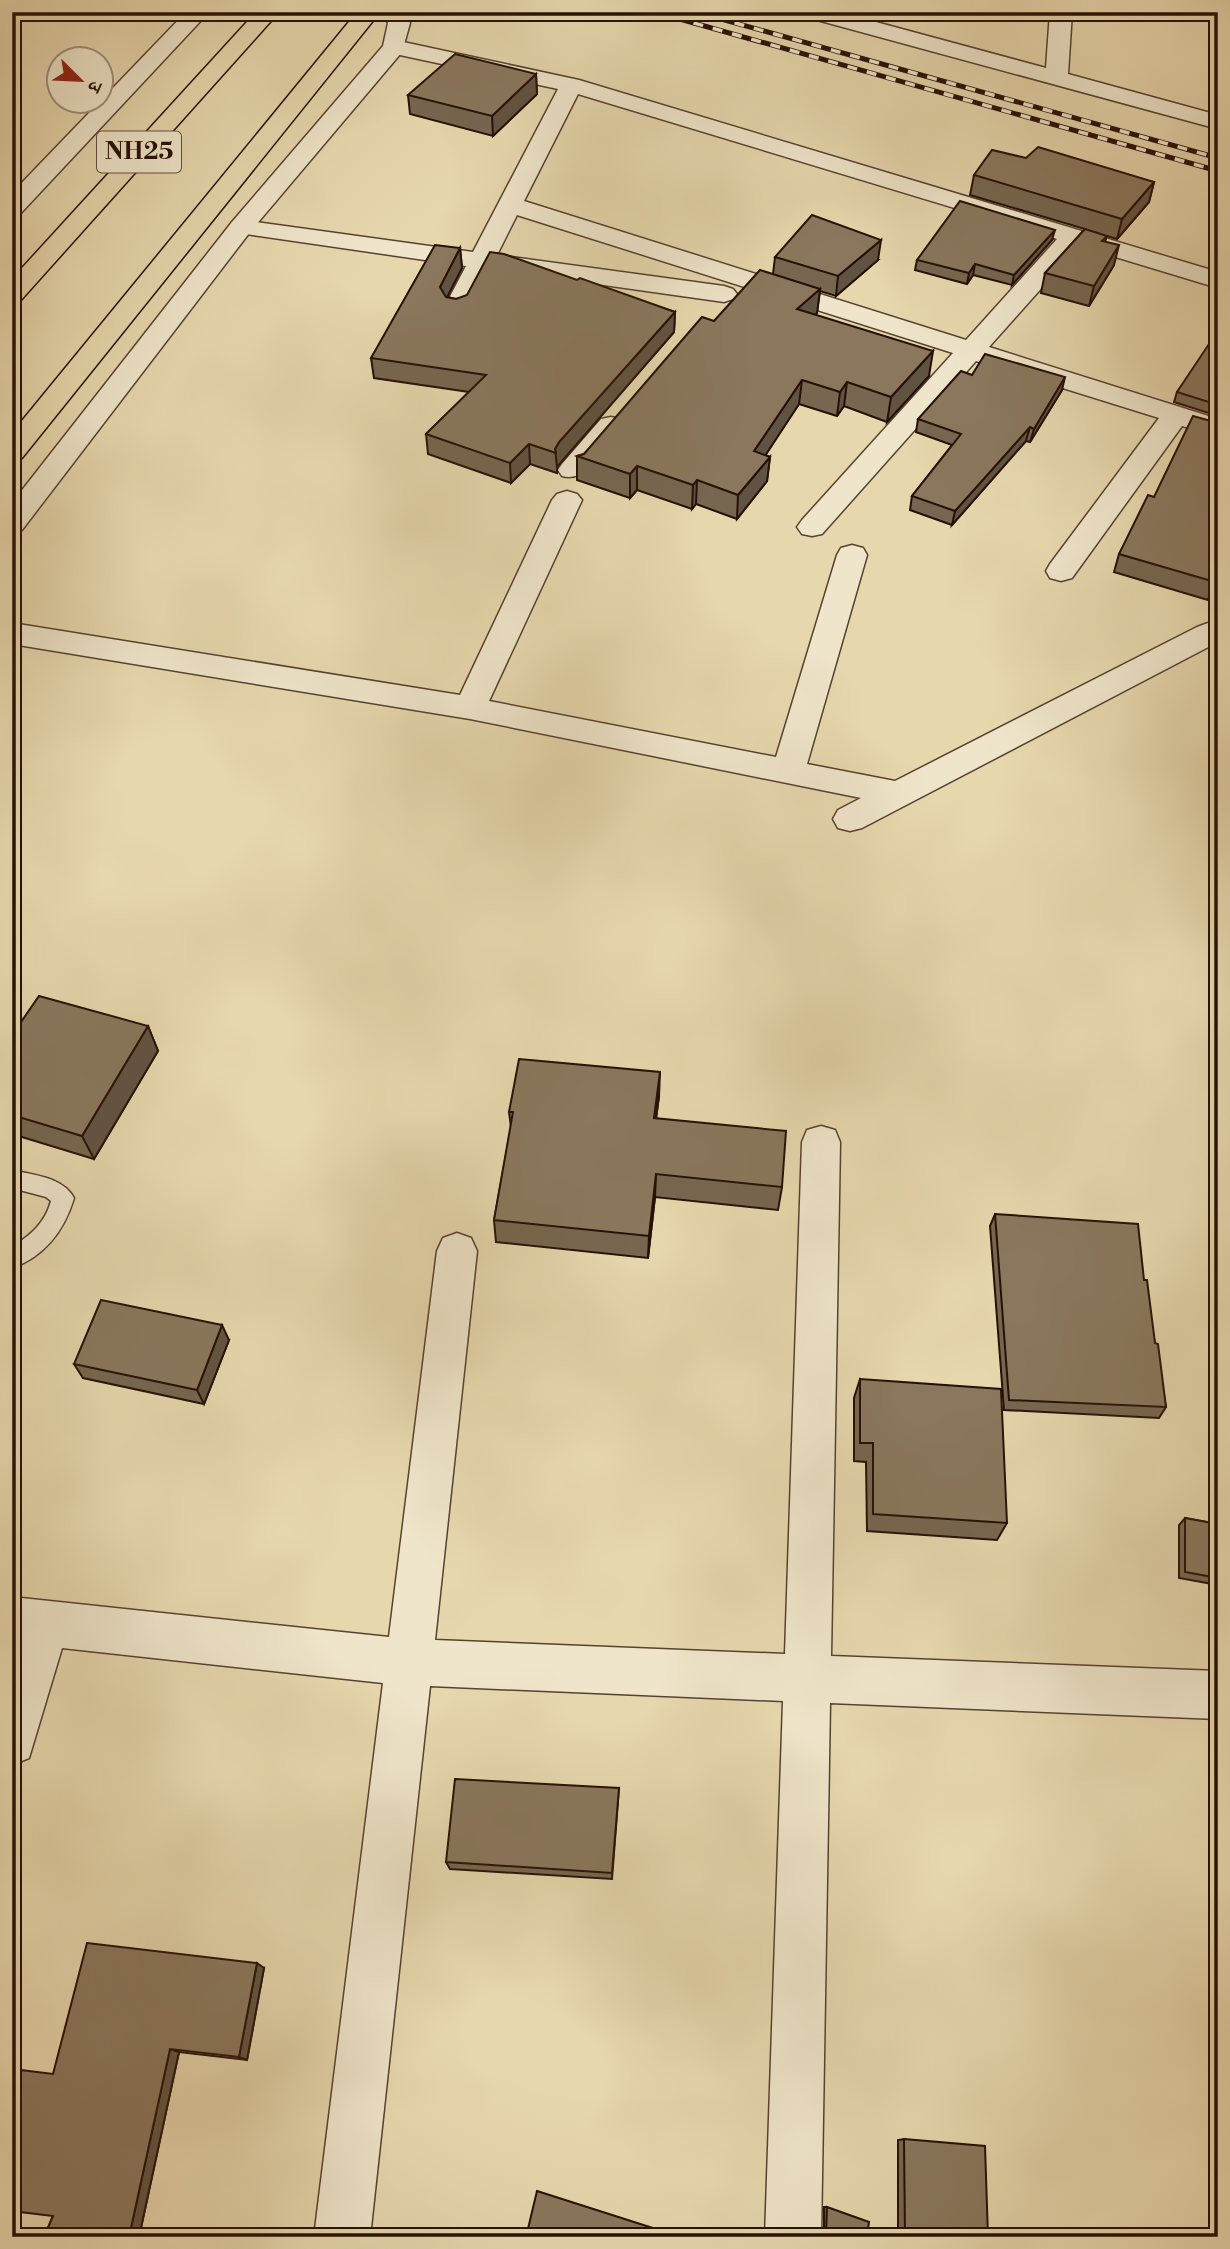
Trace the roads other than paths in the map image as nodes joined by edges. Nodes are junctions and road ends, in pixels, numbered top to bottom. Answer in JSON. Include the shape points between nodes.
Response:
{"nodes":[{"id":1,"x":198,"y":12,"type":"edge"},
{"id":2,"x":268,"y":12,"type":"edge"},
{"id":3,"x":369,"y":12,"type":"edge"},
{"id":4,"x":392,"y":12,"type":"edge"},
{"id":5,"x":814,"y":12,"type":"edge"},
{"id":6,"x":1061,"y":12,"type":"edge"},
{"id":7,"x":887,"y":22,"type":"edge"},
{"id":8,"x":394,"y":47,"type":"junction"},
{"id":9,"x":1056,"y":78,"type":"junction"},
{"id":10,"x":571,"y":85,"type":"junction"},
{"id":11,"x":1218,"y":122,"type":"edge"},
{"id":12,"x":510,"y":205,"type":"junction"},
{"id":13,"x":12,"y":208,"type":"edge"},
{"id":14,"x":242,"y":227,"type":"junction"},
{"id":15,"x":1073,"y":237,"type":"junction"},
{"id":16,"x":483,"y":258,"type":"junction"},
{"id":17,"x":1218,"y":280,"type":"edge"},
{"id":18,"x":731,"y":286,"type":"junction"},
{"id":19,"x":12,"y":295,"type":"edge"},
{"id":20,"x":457,"y":308,"type":"edge"},
{"id":21,"x":706,"y":314,"type":"dead end"},
{"id":22,"x":971,"y":350,"type":"junction"},
{"id":23,"x":626,"y":408,"type":"edge"},
{"id":24,"x":1177,"y":415,"type":"junction"},
{"id":25,"x":1218,"y":428,"type":"edge"},
{"id":26,"x":12,"y":452,"type":"edge"},
{"id":27,"x":572,"y":470,"type":"dead end"},
{"id":28,"x":567,"y":500,"type":"dead end"},
{"id":29,"x":12,"y":523,"type":"edge"},
{"id":30,"x":812,"y":527,"type":"dead end"},
{"id":31,"x":852,"y":555,"type":"dead end"},
{"id":32,"x":1061,"y":571,"type":"dead end"},
{"id":33,"x":12,"y":634,"type":"edge"},
{"id":34,"x":1208,"y":634,"type":"dead end"},
{"id":35,"x":470,"y":708,"type":"junction"},
{"id":36,"x":788,"y":773,"type":"junction"},
{"id":37,"x":899,"y":794,"type":"junction"},
{"id":38,"x":850,"y":819,"type":"dead end"},
{"id":39,"x":821,"y":1142,"type":"dead end"},
{"id":40,"x":12,"y":1179,"type":"edge"},
{"id":41,"x":457,"y":1251,"type":"dead end"},
{"id":42,"x":12,"y":1258,"type":"edge"},
{"id":43,"x":29,"y":1622,"type":"edge"},
{"id":44,"x":409,"y":1662,"type":"junction"},
{"id":45,"x":806,"y":1677,"type":"junction"},
{"id":46,"x":1218,"y":1695,"type":"edge"},
{"id":47,"x":12,"y":1741,"type":"edge"},
{"id":48,"x":342,"y":2237,"type":"edge"},
{"id":49,"x":793,"y":2237,"type":"edge"}],
"edges":[{"from":1,"to":13,"type":"street"},
{"from":2,"to":19,"type":"highway","number":"NH25"},
{"from":3,"to":26,"type":"highway"},
{"from":4,"to":8,"type":"street","via":[[399,23]]},
{"from":5,"to":7,"type":"street"},
{"from":6,"to":9,"type":"street"},
{"from":7,"to":9,"type":"street"},
{"from":8,"to":10,"type":"street"},
{"from":8,"to":14,"type":"street"},
{"from":9,"to":11,"type":"street"},
{"from":10,"to":12,"type":"street"},
{"from":10,"to":15,"type":"street"},
{"from":12,"to":16,"type":"street"},
{"from":12,"to":18,"type":"street"},
{"from":14,"to":16,"type":"street"},
{"from":14,"to":29,"type":"street"},
{"from":15,"to":17,"type":"street"},
{"from":15,"to":22,"type":"street"},
{"from":16,"to":18,"type":"street"},
{"from":16,"to":20,"type":"street"},
{"from":18,"to":21,"type":"street"},
{"from":18,"to":22,"type":"street"},
{"from":22,"to":24,"type":"street"},
{"from":22,"to":30,"type":"street"},
{"from":23,"to":27,"type":"street"},
{"from":24,"to":25,"type":"street"},
{"from":24,"to":32,"type":"street"},
{"from":28,"to":35,"type":"street"},
{"from":31,"to":36,"type":"street"},
{"from":33,"to":35,"type":"street"},
{"from":34,"to":37,"type":"street"},
{"from":35,"to":36,"type":"street"},
{"from":36,"to":37,"type":"street"},
{"from":37,"to":38,"type":"street"},
{"from":39,"to":45,"type":"street"},
{"from":40,"to":42,"type":"lane","via":[[52,1189],[64,1198],[48,1233]]},
{"from":41,"to":44,"type":"street"},
{"from":43,"to":44,"type":"street"},
{"from":43,"to":47,"type":"street"},
{"from":44,"to":45,"type":"street"},
{"from":44,"to":48,"type":"street"},
{"from":45,"to":46,"type":"street"},
{"from":45,"to":49,"type":"street"}]}
